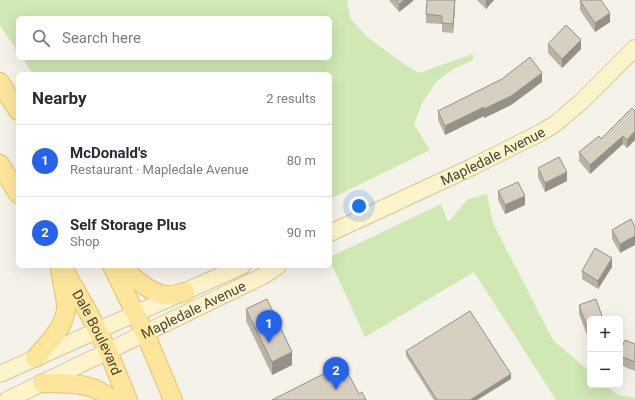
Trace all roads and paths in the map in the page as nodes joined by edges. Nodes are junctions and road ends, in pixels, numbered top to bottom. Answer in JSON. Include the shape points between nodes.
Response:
{"nodes":[{"id":1,"x":635,"y":48,"type":"edge"},
{"id":2,"x":0,"y":82,"type":"edge"},
{"id":3,"x":16,"y":108,"type":"edge"},
{"id":4,"x":0,"y":164,"type":"edge"},
{"id":5,"x":16,"y":191,"type":"edge"},
{"id":6,"x":332,"y":233,"type":"edge"},
{"id":7,"x":61,"y":268,"type":"edge"},
{"id":8,"x":62,"y":268,"type":"edge"},
{"id":9,"x":113,"y":268,"type":"edge"},
{"id":10,"x":124,"y":268,"type":"edge"},
{"id":11,"x":238,"y":268,"type":"edge"},
{"id":12,"x":275,"y":268,"type":"edge"},
{"id":13,"x":185,"y":292,"type":"junction"},
{"id":14,"x":136,"y":314,"type":"junction"},
{"id":15,"x":98,"y":330,"type":"junction"},
{"id":16,"x":145,"y":333,"type":"junction"},
{"id":17,"x":108,"y":351,"type":"junction"},
{"id":18,"x":35,"y":358,"type":"junction"},
{"id":19,"x":0,"y":374,"type":"edge"},
{"id":20,"x":42,"y":383,"type":"junction"},
{"id":21,"x":7,"y":400,"type":"edge"},
{"id":22,"x":112,"y":400,"type":"edge"},
{"id":23,"x":128,"y":400,"type":"edge"},
{"id":24,"x":173,"y":400,"type":"edge"}],
"edges":[{"from":1,"to":6,"type":"street","name":"Mapledale Avenue","via":[[555,124],[522,143]]},
{"from":2,"to":3,"type":"main road"},
{"from":4,"to":5,"type":"main road"},
{"from":7,"to":18,"type":"main road","via":[[65,315],[58,331]]},
{"from":8,"to":15,"type":"main road","name":"Dale Boulevard"},
{"from":9,"to":14,"type":"main road"},
{"from":10,"to":13,"type":"main road","via":[[144,286],[158,293],[169,295]]},
{"from":11,"to":13,"type":"street","name":"Mapledale Avenue"},
{"from":12,"to":16,"type":"street","name":"Mapledale Avenue"},
{"from":13,"to":14,"type":"street","name":"Mapledale Avenue"},
{"from":14,"to":15,"type":"street","name":"Mapledale Avenue"},
{"from":14,"to":16,"type":"main road"},
{"from":15,"to":17,"type":"main road","name":"Dale Boulevard"},
{"from":15,"to":18,"type":"street","name":"Mapledale Avenue"},
{"from":16,"to":17,"type":"street","name":"Mapledale Avenue"},
{"from":16,"to":24,"type":"main road"},
{"from":17,"to":20,"type":"street","name":"Mapledale Avenue"},
{"from":17,"to":23,"type":"main road","name":"Dale Boulevard"},
{"from":18,"to":19,"type":"street","name":"Mapledale Avenue"},
{"from":20,"to":21,"type":"street","name":"Mapledale Avenue"},
{"from":20,"to":22,"type":"main road","via":[[85,385],[109,396]]}]}
